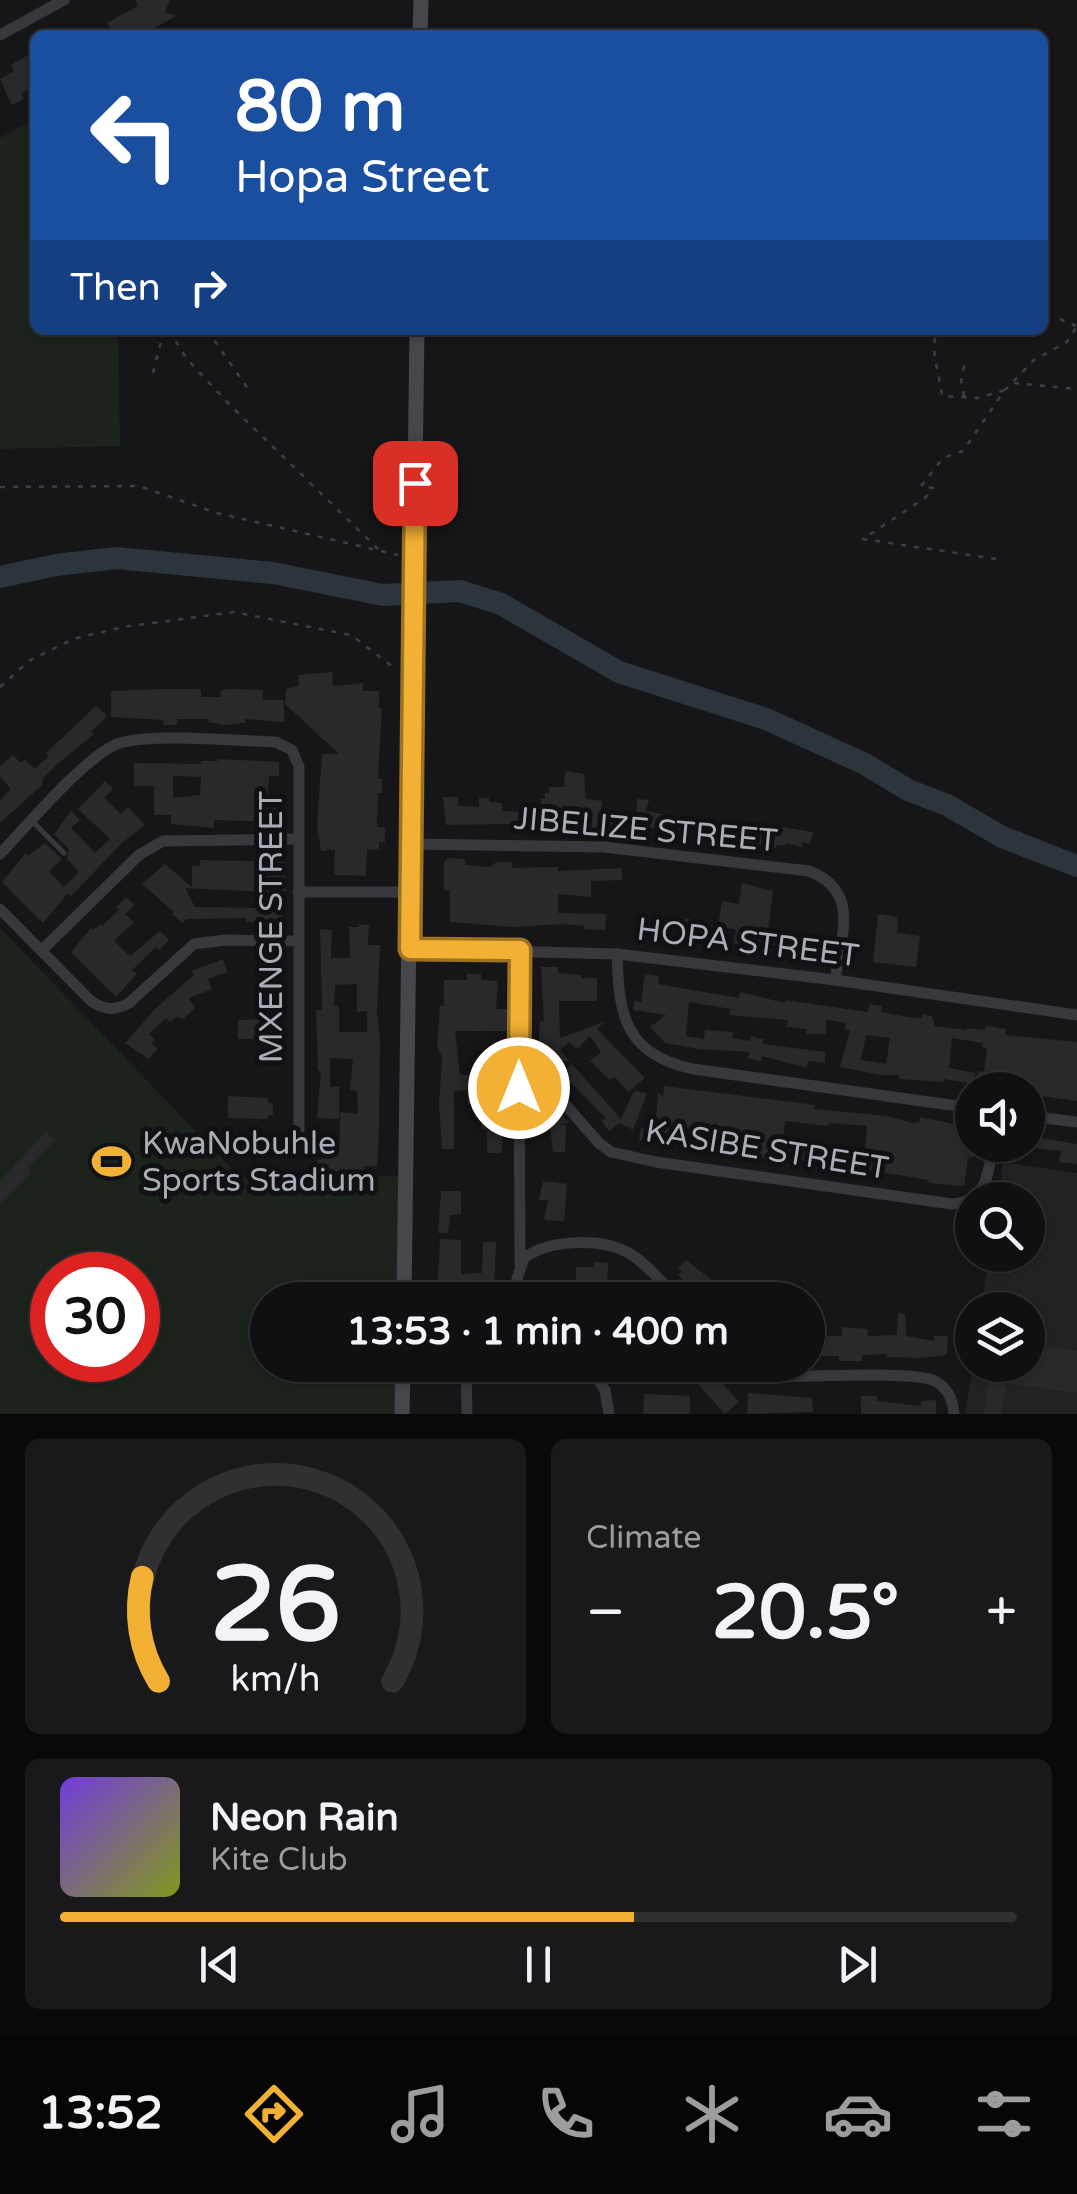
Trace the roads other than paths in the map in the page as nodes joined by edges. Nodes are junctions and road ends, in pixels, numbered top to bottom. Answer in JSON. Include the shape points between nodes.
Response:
{"nodes":[{"id":1,"x":64,"y":0,"type":"edge"},
{"id":2,"x":421,"y":0,"type":"edge"},
{"id":3,"x":420,"y":30,"type":"edge"},
{"id":4,"x":0,"y":35,"type":"edge"},
{"id":5,"x":416,"y":335,"type":"edge"},
{"id":6,"x":32,"y":821,"type":"junction"},
{"id":7,"x":299,"y":839,"type":"junction"},
{"id":8,"x":411,"y":844,"type":"junction"},
{"id":9,"x":1,"y":853,"type":"edge"},
{"id":10,"x":64,"y":853,"type":"dead end"},
{"id":11,"x":298,"y":892,"type":"junction"},
{"id":12,"x":411,"y":892,"type":"junction"},
{"id":13,"x":0,"y":910,"type":"edge"},
{"id":14,"x":298,"y":941,"type":"junction"},
{"id":15,"x":410,"y":949,"type":"junction"},
{"id":16,"x":42,"y":950,"type":"junction"},
{"id":17,"x":520,"y":950,"type":"junction"},
{"id":18,"x":617,"y":954,"type":"junction"},
{"id":19,"x":835,"y":980,"type":"junction"},
{"id":20,"x":1077,"y":1015,"type":"edge"},
{"id":21,"x":519,"y":1052,"type":"junction"},
{"id":22,"x":955,"y":1106,"type":"edge"},
{"id":23,"x":1045,"y":1118,"type":"edge"},
{"id":24,"x":1077,"y":1122,"type":"edge"},
{"id":25,"x":298,"y":1144,"type":"dead end"},
{"id":26,"x":989,"y":1162,"type":"edge"},
{"id":27,"x":520,"y":1268,"type":"junction"},
{"id":28,"x":404,"y":1282,"type":"edge"},
{"id":29,"x":518,"y":1282,"type":"edge"},
{"id":30,"x":660,"y":1282,"type":"edge"},
{"id":31,"x":825,"y":1376,"type":"edge"},
{"id":32,"x":402,"y":1382,"type":"edge"},
{"id":33,"x":466,"y":1382,"type":"edge"},
{"id":34,"x":600,"y":1382,"type":"edge"},
{"id":35,"x":402,"y":1414,"type":"edge"},
{"id":36,"x":466,"y":1414,"type":"edge"},
{"id":37,"x":610,"y":1414,"type":"edge"},
{"id":38,"x":954,"y":1414,"type":"edge"}],
"edges":[{"from":1,"to":4,"type":"street"},
{"from":2,"to":3,"type":"street"},
{"from":5,"to":8,"type":"street"},
{"from":6,"to":7,"type":"street","name":"MXENGE STREET","via":[[118,743],[276,742],[297,758]]},
{"from":6,"to":9,"type":"street","name":"MXENGE STREET"},
{"from":6,"to":10,"type":"lane"},
{"from":7,"to":11,"type":"street","name":"MXENGE STREET"},
{"from":7,"to":16,"type":"street","via":[[163,840],[139,854]]},
{"from":8,"to":12,"type":"street"},
{"from":8,"to":19,"type":"street","name":"JIBELIZE STREET","via":[[604,847],[809,871],[832,882],[843,902]]},
{"from":11,"to":12,"type":"street"},
{"from":11,"to":14,"type":"street","name":"MXENGE STREET"},
{"from":12,"to":15,"type":"street"},
{"from":13,"to":16,"type":"street"},
{"from":14,"to":16,"type":"street","via":[[194,944],[114,1009],[91,1001]]},
{"from":14,"to":25,"type":"street","name":"MXENGE STREET"},
{"from":15,"to":17,"type":"street","name":"HOPA STREET"},
{"from":15,"to":28,"type":"street"},
{"from":17,"to":18,"type":"street","name":"HOPA STREET"},
{"from":17,"to":21,"type":"street"},
{"from":18,"to":19,"type":"street","name":"HOPA STREET"},
{"from":18,"to":22,"type":"street","via":[[621,1014],[661,1060]]},
{"from":19,"to":20,"type":"street","name":"HOPA STREET"},
{"from":21,"to":26,"type":"street","name":"KASIBE STREET","via":[[599,1143],[630,1157],[952,1204],[982,1192]]},
{"from":21,"to":27,"type":"street"},
{"from":23,"to":24,"type":"street"},
{"from":27,"to":29,"type":"street"},
{"from":27,"to":30,"type":"street","via":[[540,1247],[612,1247]]},
{"from":31,"to":38,"type":"street","via":[[921,1376],[944,1388]]},
{"from":32,"to":35,"type":"street"},
{"from":33,"to":36,"type":"street"},
{"from":34,"to":37,"type":"street"}]}
